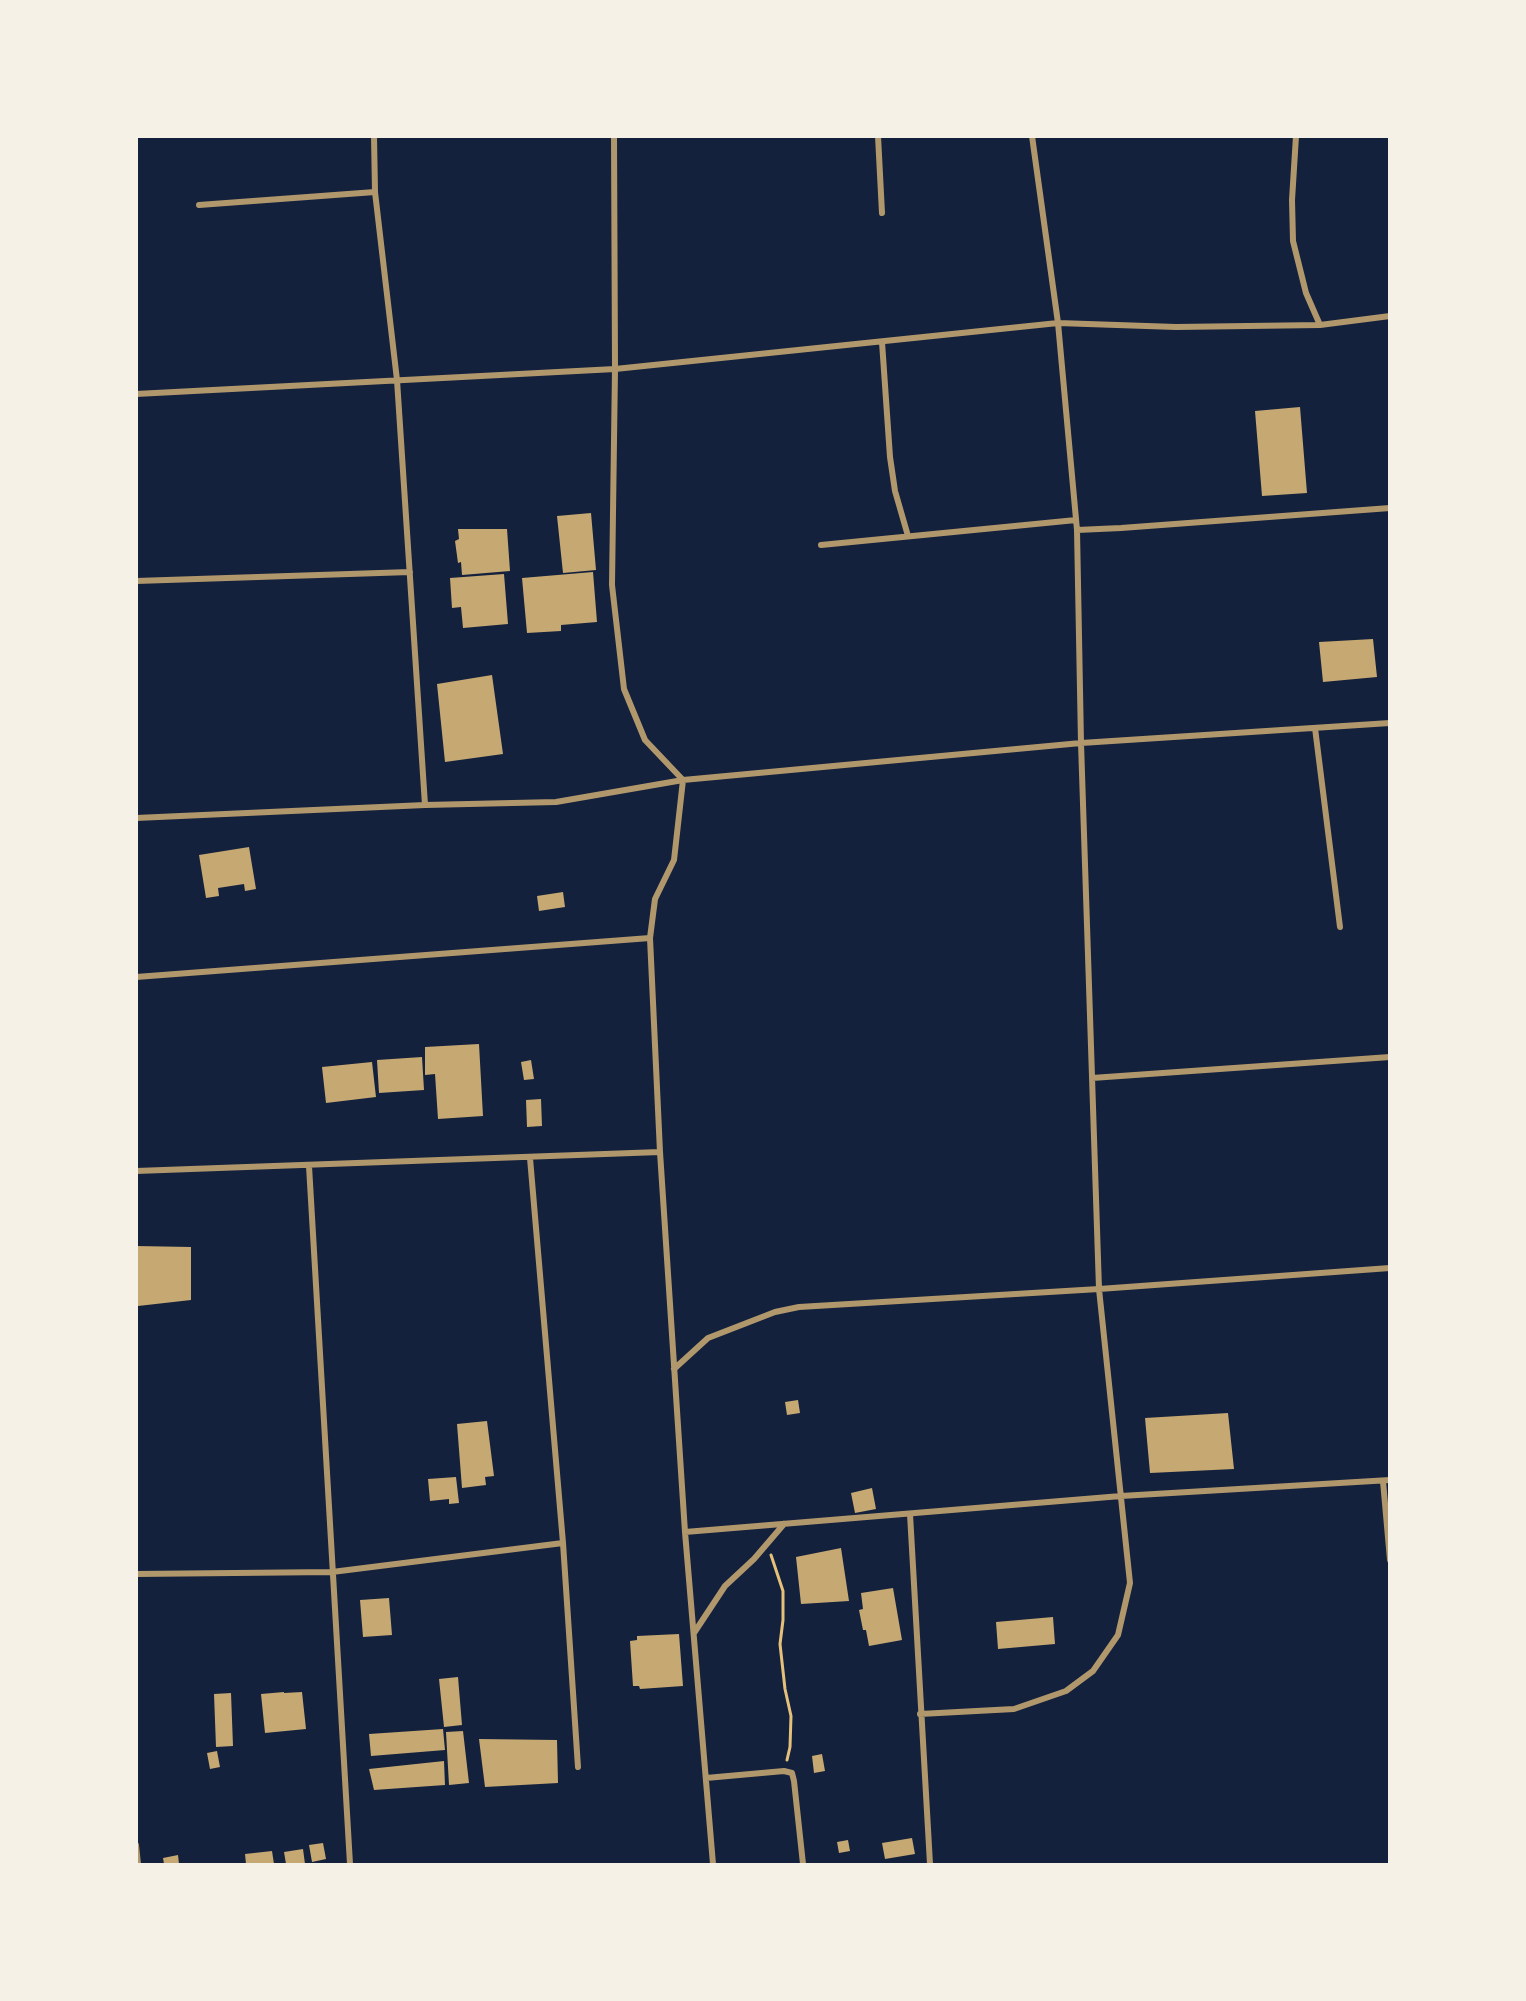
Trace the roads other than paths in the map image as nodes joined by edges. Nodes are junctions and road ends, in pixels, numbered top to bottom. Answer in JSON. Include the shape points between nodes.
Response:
{"nodes":[{"id":1,"x":374,"y":136,"type":"edge"},
{"id":2,"x":614,"y":136,"type":"edge"},
{"id":3,"x":878,"y":136,"type":"edge"},
{"id":4,"x":1032,"y":136,"type":"edge"},
{"id":5,"x":1296,"y":136,"type":"edge"},
{"id":6,"x":375,"y":192,"type":"junction"},
{"id":7,"x":199,"y":205,"type":"dead end"},
{"id":8,"x":882,"y":213,"type":"dead end"},
{"id":9,"x":1389,"y":316,"type":"edge"},
{"id":10,"x":1058,"y":323,"type":"junction"},
{"id":11,"x":1320,"y":325,"type":"junction"},
{"id":12,"x":882,"y":342,"type":"junction"},
{"id":13,"x":615,"y":369,"type":"junction"},
{"id":14,"x":397,"y":380,"type":"junction"},
{"id":15,"x":136,"y":394,"type":"edge"},
{"id":16,"x":1389,"y":508,"type":"edge"},
{"id":17,"x":1076,"y":520,"type":"junction"},
{"id":18,"x":1077,"y":530,"type":"junction"},
{"id":19,"x":908,"y":536,"type":"junction"},
{"id":20,"x":821,"y":545,"type":"dead end"},
{"id":21,"x":410,"y":572,"type":"junction"},
{"id":22,"x":136,"y":582,"type":"edge"},
{"id":23,"x":1389,"y":723,"type":"edge"},
{"id":24,"x":1315,"y":728,"type":"junction"},
{"id":25,"x":1081,"y":742,"type":"junction"},
{"id":26,"x":683,"y":780,"type":"junction"},
{"id":27,"x":425,"y":805,"type":"junction"},
{"id":28,"x":136,"y":818,"type":"edge"},
{"id":29,"x":1340,"y":927,"type":"dead end"},
{"id":30,"x":650,"y":938,"type":"junction"},
{"id":31,"x":136,"y":977,"type":"edge"},
{"id":32,"x":1389,"y":1057,"type":"edge"},
{"id":33,"x":1092,"y":1078,"type":"junction"},
{"id":34,"x":660,"y":1152,"type":"junction"},
{"id":35,"x":530,"y":1158,"type":"junction"},
{"id":36,"x":309,"y":1166,"type":"junction"},
{"id":37,"x":136,"y":1171,"type":"edge"},
{"id":38,"x":1389,"y":1268,"type":"edge"},
{"id":39,"x":1099,"y":1289,"type":"junction"},
{"id":40,"x":674,"y":1369,"type":"junction"},
{"id":41,"x":1386,"y":1480,"type":"edge"},
{"id":42,"x":1121,"y":1496,"type":"junction"},
{"id":43,"x":910,"y":1514,"type":"junction"},
{"id":44,"x":784,"y":1524,"type":"junction"},
{"id":45,"x":685,"y":1532,"type":"junction"},
{"id":46,"x":563,"y":1543,"type":"junction"},
{"id":47,"x":1389,"y":1560,"type":"edge"},
{"id":48,"x":332,"y":1572,"type":"junction"},
{"id":49,"x":136,"y":1574,"type":"edge"},
{"id":50,"x":693,"y":1633,"type":"junction"},
{"id":51,"x":920,"y":1714,"type":"junction"},
{"id":52,"x":578,"y":1767,"type":"dead end"},
{"id":53,"x":706,"y":1778,"type":"junction"},
{"id":54,"x":136,"y":1845,"type":"edge"},
{"id":55,"x":138,"y":1864,"type":"edge"},
{"id":56,"x":350,"y":1864,"type":"edge"},
{"id":57,"x":713,"y":1864,"type":"edge"},
{"id":58,"x":803,"y":1864,"type":"edge"},
{"id":59,"x":930,"y":1864,"type":"edge"}],
"edges":[{"from":1,"to":6,"type":"street"},
{"from":2,"to":13,"type":"street"},
{"from":3,"to":8,"type":"street"},
{"from":4,"to":10,"type":"street"},
{"from":5,"to":11,"type":"street","via":[[1293,241],[1306,293]]},
{"from":6,"to":7,"type":"street"},
{"from":6,"to":14,"type":"street"},
{"from":9,"to":11,"type":"street"},
{"from":10,"to":11,"type":"street","via":[[1176,327]]},
{"from":10,"to":12,"type":"street"},
{"from":10,"to":17,"type":"street"},
{"from":12,"to":13,"type":"street"},
{"from":12,"to":19,"type":"street","via":[[890,457]]},
{"from":13,"to":14,"type":"street"},
{"from":13,"to":26,"type":"street","via":[[612,585],[624,689],[645,740]]},
{"from":14,"to":15,"type":"street"},
{"from":14,"to":21,"type":"street"},
{"from":16,"to":18,"type":"street"},
{"from":17,"to":18,"type":"street"},
{"from":17,"to":19,"type":"street"},
{"from":18,"to":25,"type":"street"},
{"from":19,"to":20,"type":"street"},
{"from":21,"to":22,"type":"street"},
{"from":21,"to":27,"type":"street"},
{"from":23,"to":24,"type":"street"},
{"from":24,"to":25,"type":"street"},
{"from":24,"to":29,"type":"street"},
{"from":25,"to":26,"type":"street"},
{"from":25,"to":33,"type":"street"},
{"from":26,"to":27,"type":"street","via":[[556,802]]},
{"from":26,"to":30,"type":"street","via":[[674,860],[655,899]]},
{"from":27,"to":28,"type":"street"},
{"from":30,"to":31,"type":"street"},
{"from":30,"to":34,"type":"street"},
{"from":32,"to":33,"type":"street"},
{"from":33,"to":39,"type":"street"},
{"from":34,"to":35,"type":"street"},
{"from":34,"to":40,"type":"street"},
{"from":35,"to":36,"type":"street"},
{"from":35,"to":46,"type":"street"},
{"from":36,"to":37,"type":"street"},
{"from":36,"to":48,"type":"street"},
{"from":38,"to":39,"type":"street"},
{"from":39,"to":40,"type":"street","via":[[799,1307],[775,1312],[708,1338]]},
{"from":39,"to":42,"type":"street"},
{"from":40,"to":45,"type":"street"},
{"from":41,"to":42,"type":"street"},
{"from":41,"to":47,"type":"street"},
{"from":42,"to":43,"type":"street"},
{"from":42,"to":51,"type":"street","via":[[1130,1583],[1118,1635],[1093,1671],[1066,1691],[1014,1709]]},
{"from":43,"to":44,"type":"street"},
{"from":43,"to":51,"type":"street"},
{"from":44,"to":45,"type":"street"},
{"from":44,"to":50,"type":"street","via":[[725,1586]]},
{"from":45,"to":50,"type":"street"},
{"from":46,"to":48,"type":"street"},
{"from":46,"to":52,"type":"street"},
{"from":48,"to":49,"type":"street"},
{"from":48,"to":56,"type":"street"},
{"from":50,"to":53,"type":"street"},
{"from":51,"to":59,"type":"street"},
{"from":53,"to":57,"type":"street"},
{"from":53,"to":58,"type":"street","via":[[792,1773]]},
{"from":54,"to":55,"type":"street"}]}
